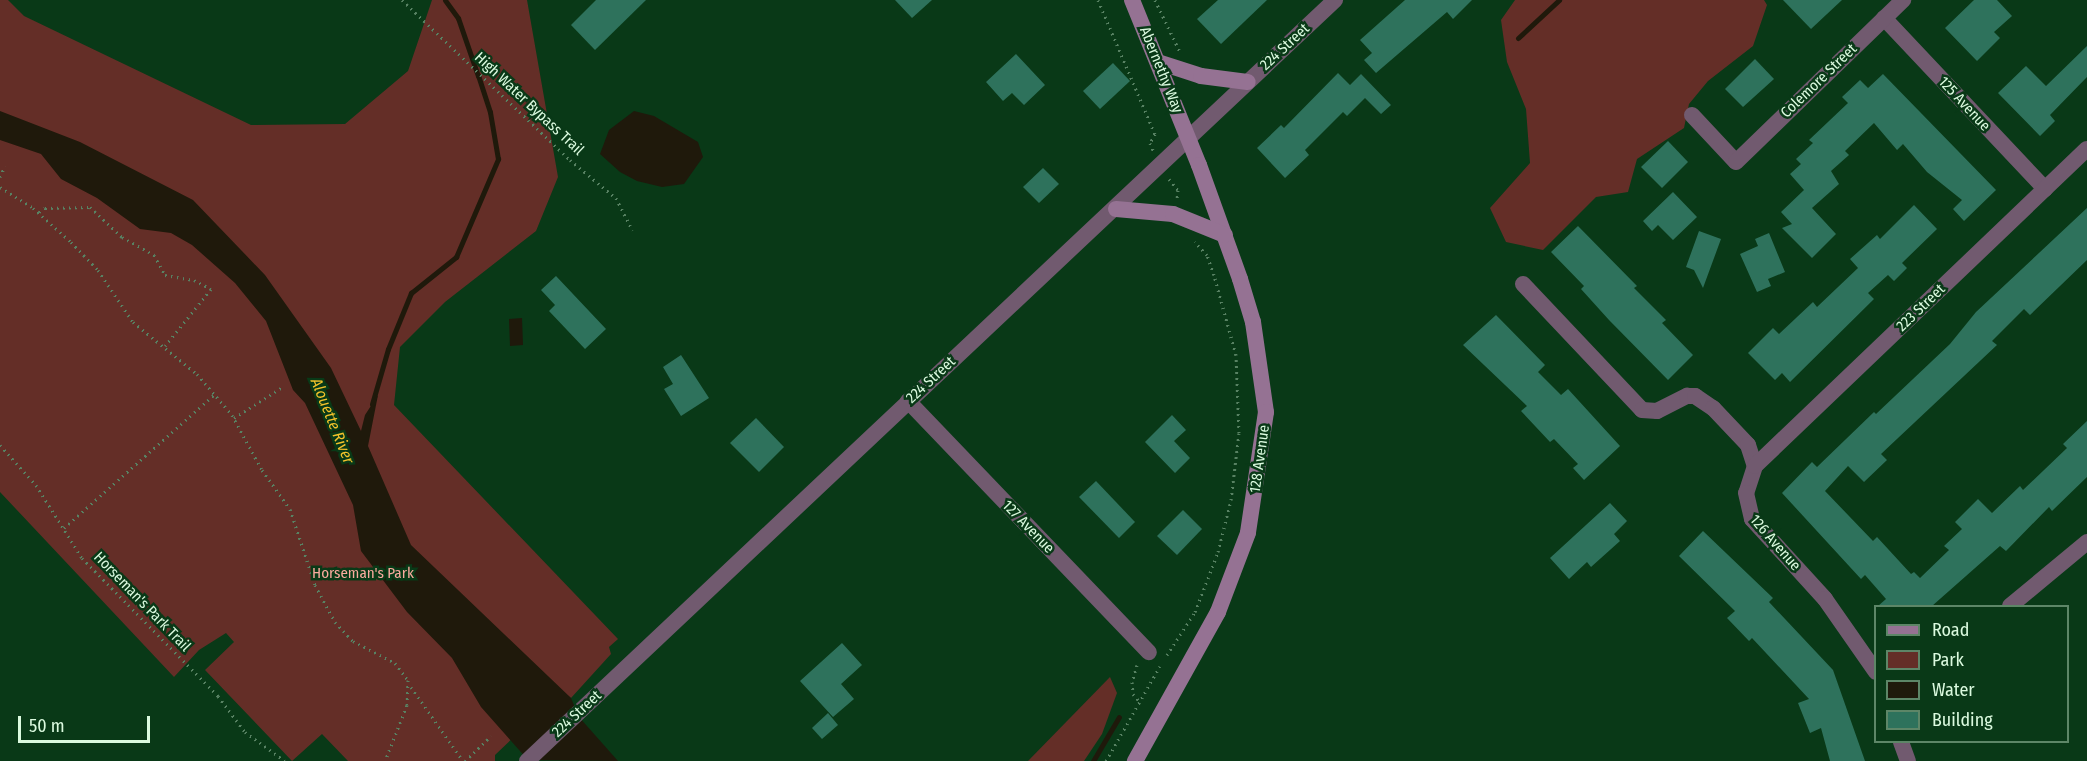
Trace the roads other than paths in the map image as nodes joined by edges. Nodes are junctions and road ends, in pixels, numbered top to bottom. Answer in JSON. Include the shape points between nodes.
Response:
{"nodes":[{"id":1,"x":1132,"y":0,"type":"edge"},
{"id":2,"x":1335,"y":0,"type":"edge"},
{"id":3,"x":1903,"y":0,"type":"edge"},
{"id":4,"x":1884,"y":18,"type":"junction"},
{"id":5,"x":1158,"y":62,"type":"junction"},
{"id":6,"x":1248,"y":82,"type":"junction"},
{"id":7,"x":1692,"y":115,"type":"dead end"},
{"id":8,"x":1188,"y":141,"type":"junction"},
{"id":9,"x":2087,"y":149,"type":"edge"},
{"id":10,"x":2045,"y":189,"type":"junction"},
{"id":11,"x":1116,"y":209,"type":"junction"},
{"id":12,"x":1225,"y":235,"type":"junction"},
{"id":13,"x":1522,"y":284,"type":"dead end"},
{"id":14,"x":908,"y":401,"type":"junction"},
{"id":15,"x":1755,"y":466,"type":"junction"},
{"id":16,"x":2087,"y":542,"type":"edge"},
{"id":17,"x":2011,"y":605,"type":"edge"},
{"id":18,"x":1147,"y":650,"type":"road end"},
{"id":19,"x":1874,"y":671,"type":"edge"},
{"id":20,"x":1902,"y":743,"type":"edge"},
{"id":21,"x":527,"y":761,"type":"edge"},
{"id":22,"x":1135,"y":761,"type":"edge"},
{"id":23,"x":1908,"y":761,"type":"edge"}],
"edges":[{"from":1,"to":5,"type":"main road","name":"Abernethy Way"},
{"from":2,"to":6,"type":"street","name":"224 Street"},
{"from":3,"to":4,"type":"street","name":"Colemore Street"},
{"from":4,"to":7,"type":"street","name":"Colemore Street","via":[[1736,162]]},
{"from":4,"to":10,"type":"street","name":"125 Avenue"},
{"from":5,"to":6,"type":"main road","via":[[1201,76]]},
{"from":5,"to":8,"type":"main road","name":"Abernethy Way"},
{"from":6,"to":8,"type":"street","name":"224 Street"},
{"from":8,"to":11,"type":"street","name":"224 Street"},
{"from":8,"to":12,"type":"main road","name":"128 Avenue"},
{"from":9,"to":10,"type":"street","name":"223 Street"},
{"from":10,"to":15,"type":"street","name":"223 Street"},
{"from":11,"to":12,"type":"main road","via":[[1173,214]]},
{"from":11,"to":14,"type":"street","name":"224 Street"},
{"from":12,"to":22,"type":"main road","name":"128 Avenue","via":[[1253,322],[1266,412],[1260,472],[1248,533],[1218,612]]},
{"from":13,"to":15,"type":"street","via":[[1634,404],[1648,412],[1687,396],[1704,400],[1749,445]]},
{"from":14,"to":18,"type":"street","name":"127 Avenue"},
{"from":14,"to":21,"type":"street","name":"224 Street"},
{"from":15,"to":19,"type":"street","name":"126 Avenue","via":[[1746,493],[1752,519],[1825,598]]},
{"from":16,"to":17,"type":"street"},
{"from":20,"to":23,"type":"street"}]}
